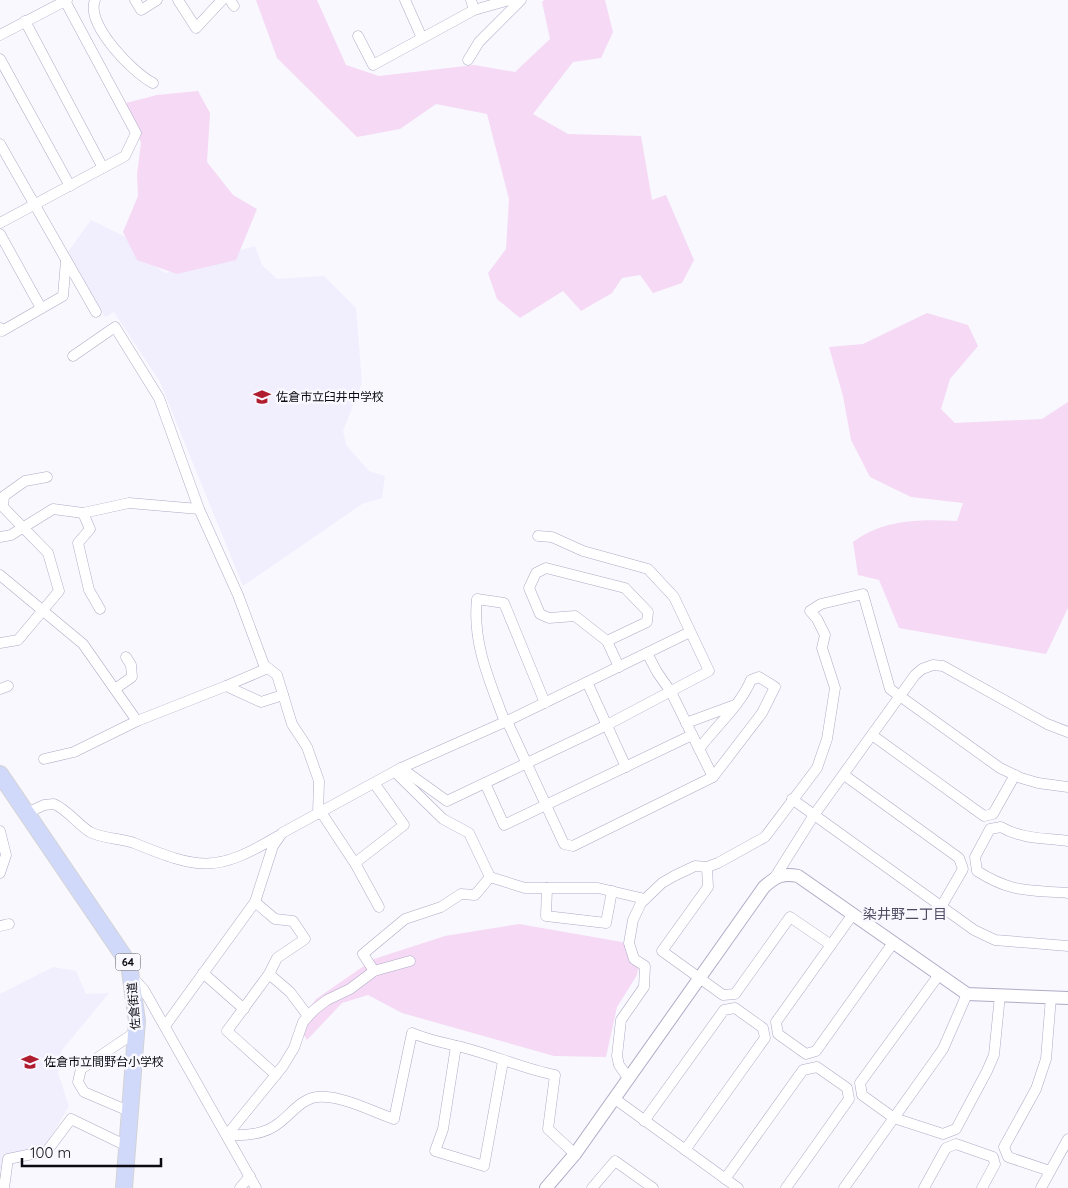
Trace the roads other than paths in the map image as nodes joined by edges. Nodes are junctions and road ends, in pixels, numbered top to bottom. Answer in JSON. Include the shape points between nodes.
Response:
{"nodes":[{"id":1,"x":66,"y":0,"type":"edge"},
{"id":2,"x":94,"y":0,"type":"edge"},
{"id":3,"x":135,"y":0,"type":"edge"},
{"id":4,"x":157,"y":0,"type":"edge"},
{"id":5,"x":178,"y":0,"type":"edge"},
{"id":6,"x":222,"y":0,"type":"edge"},
{"id":7,"x":405,"y":0,"type":"edge"},
{"id":8,"x":471,"y":0,"type":"edge"},
{"id":9,"x":509,"y":0,"type":"edge"},
{"id":10,"x":521,"y":0,"type":"edge"},
{"id":11,"x":474,"y":10,"type":"junction"},
{"id":12,"x":25,"y":21,"type":"junction"},
{"id":13,"x":0,"y":35,"type":"edge"},
{"id":14,"x":358,"y":36,"type":"dead end"},
{"id":15,"x":422,"y":38,"type":"junction"},
{"id":16,"x":0,"y":59,"type":"edge"},
{"id":17,"x":468,"y":60,"type":"dead end"},
{"id":18,"x":153,"y":84,"type":"dead end"},
{"id":19,"x":0,"y":144,"type":"edge"},
{"id":20,"x":103,"y":168,"type":"junction"},
{"id":21,"x":70,"y":186,"type":"junction"},
{"id":22,"x":34,"y":205,"type":"junction"},
{"id":23,"x":0,"y":223,"type":"edge"},
{"id":24,"x":0,"y":234,"type":"edge"},
{"id":25,"x":66,"y":261,"type":"junction"},
{"id":26,"x":41,"y":308,"type":"junction"},
{"id":27,"x":96,"y":312,"type":"dead end"},
{"id":28,"x":0,"y":328,"type":"edge"},
{"id":29,"x":73,"y":356,"type":"dead end"},
{"id":30,"x":47,"y":477,"type":"dead end"},
{"id":31,"x":199,"y":509,"type":"junction"},
{"id":32,"x":83,"y":513,"type":"junction"},
{"id":33,"x":22,"y":528,"type":"junction"},
{"id":34,"x":538,"y":536,"type":"dead end"},
{"id":35,"x":0,"y":537,"type":"edge"},
{"id":36,"x":0,"y":576,"type":"edge"},
{"id":37,"x":100,"y":609,"type":"dead end"},
{"id":38,"x":43,"y":611,"type":"junction"},
{"id":39,"x":690,"y":632,"type":"junction"},
{"id":40,"x":607,"y":641,"type":"junction"},
{"id":41,"x":0,"y":643,"type":"edge"},
{"id":42,"x":647,"y":653,"type":"junction"},
{"id":43,"x":126,"y":657,"type":"dead end"},
{"id":44,"x":619,"y":667,"type":"junction"},
{"id":45,"x":268,"y":668,"type":"junction"},
{"id":46,"x":587,"y":682,"type":"junction"},
{"id":47,"x":226,"y":686,"type":"junction"},
{"id":48,"x":115,"y":689,"type":"junction"},
{"id":49,"x":671,"y":692,"type":"junction"},
{"id":50,"x":283,"y":695,"type":"junction"},
{"id":51,"x":899,"y":696,"type":"junction"},
{"id":52,"x":545,"y":703,"type":"junction"},
{"id":53,"x":735,"y":705,"type":"junction"},
{"id":54,"x":137,"y":721,"type":"junction"},
{"id":55,"x":506,"y":722,"type":"junction"},
{"id":56,"x":686,"y":723,"type":"junction"},
{"id":57,"x":607,"y":725,"type":"junction"},
{"id":58,"x":1068,"y":732,"type":"edge"},
{"id":59,"x":692,"y":735,"type":"junction"},
{"id":60,"x":872,"y":735,"type":"junction"},
{"id":61,"x":699,"y":749,"type":"junction"},
{"id":62,"x":44,"y":759,"type":"dead end"},
{"id":63,"x":525,"y":764,"type":"junction"},
{"id":64,"x":626,"y":767,"type":"junction"},
{"id":65,"x":398,"y":770,"type":"junction"},
{"id":66,"x":844,"y":775,"type":"junction"},
{"id":67,"x":1015,"y":775,"type":"junction"},
{"id":68,"x":713,"y":777,"type":"junction"},
{"id":69,"x":1,"y":780,"type":"edge"},
{"id":70,"x":374,"y":783,"type":"junction"},
{"id":71,"x":485,"y":783,"type":"junction"},
{"id":72,"x":1068,"y":786,"type":"edge"},
{"id":73,"x":792,"y":799,"type":"junction"},
{"id":74,"x":545,"y":805,"type":"junction"},
{"id":75,"x":27,"y":813,"type":"junction"},
{"id":76,"x":320,"y":813,"type":"junction"},
{"id":77,"x":814,"y":815,"type":"junction"},
{"id":78,"x":0,"y":831,"type":"edge"},
{"id":79,"x":282,"y":833,"type":"junction"},
{"id":80,"x":1068,"y":840,"type":"edge"},
{"id":81,"x":355,"y":863,"type":"junction"},
{"id":82,"x":707,"y":867,"type":"junction"},
{"id":83,"x":0,"y":873,"type":"edge"},
{"id":84,"x":490,"y":877,"type":"junction"},
{"id":85,"x":775,"y":877,"type":"junction"},
{"id":86,"x":547,"y":888,"type":"junction"},
{"id":87,"x":612,"y":891,"type":"junction"},
{"id":88,"x":1068,"y":893,"type":"edge"},
{"id":89,"x":645,"y":899,"type":"junction"},
{"id":90,"x":256,"y":902,"type":"junction"},
{"id":91,"x":379,"y":907,"type":"dead end"},
{"id":92,"x":941,"y":907,"type":"junction"},
{"id":93,"x":853,"y":914,"type":"junction"},
{"id":94,"x":893,"y":943,"type":"junction"},
{"id":95,"x":831,"y":945,"type":"junction"},
{"id":96,"x":1068,"y":946,"type":"edge"},
{"id":97,"x":410,"y":961,"type":"dead end"},
{"id":98,"x":374,"y":970,"type":"junction"},
{"id":99,"x":203,"y":973,"type":"junction"},
{"id":100,"x":269,"y":974,"type":"junction"},
{"id":101,"x":938,"y":976,"type":"junction"},
{"id":102,"x":132,"y":977,"type":"junction"},
{"id":103,"x":700,"y":979,"type":"junction"},
{"id":104,"x":967,"y":994,"type":"junction"},
{"id":105,"x":1000,"y":995,"type":"junction"},
{"id":106,"x":1051,"y":997,"type":"junction"},
{"id":107,"x":1068,"y":998,"type":"edge"},
{"id":108,"x":244,"y":1008,"type":"junction"},
{"id":109,"x":308,"y":1016,"type":"junction"},
{"id":110,"x":165,"y":1026,"type":"junction"},
{"id":111,"x":137,"y":1030,"type":"junction"},
{"id":112,"x":456,"y":1046,"type":"junction"},
{"id":113,"x":503,"y":1061,"type":"junction"},
{"id":114,"x":276,"y":1075,"type":"junction"},
{"id":115,"x":629,"y":1079,"type":"junction"},
{"id":116,"x":614,"y":1100,"type":"junction"},
{"id":117,"x":131,"y":1112,"type":"junction"},
{"id":118,"x":894,"y":1118,"type":"junction"},
{"id":119,"x":644,"y":1121,"type":"junction"},
{"id":120,"x":228,"y":1135,"type":"junction"},
{"id":121,"x":1068,"y":1139,"type":"edge"},
{"id":122,"x":128,"y":1147,"type":"junction"},
{"id":123,"x":685,"y":1150,"type":"junction"},
{"id":124,"x":575,"y":1154,"type":"junction"},
{"id":125,"x":1050,"y":1171,"type":"junction"},
{"id":126,"x":250,"y":1176,"type":"junction"},
{"id":127,"x":3,"y":1177,"type":"edge"},
{"id":128,"x":725,"y":1179,"type":"junction"},
{"id":129,"x":4,"y":1188,"type":"edge"},
{"id":130,"x":124,"y":1188,"type":"edge"},
{"id":131,"x":240,"y":1188,"type":"edge"},
{"id":132,"x":256,"y":1188,"type":"edge"},
{"id":133,"x":546,"y":1188,"type":"edge"},
{"id":134,"x":592,"y":1188,"type":"edge"},
{"id":135,"x":653,"y":1188,"type":"edge"},
{"id":136,"x":738,"y":1188,"type":"edge"},
{"id":137,"x":786,"y":1188,"type":"edge"},
{"id":138,"x":844,"y":1188,"type":"edge"},
{"id":139,"x":924,"y":1188,"type":"edge"},
{"id":140,"x":982,"y":1188,"type":"edge"},
{"id":141,"x":1041,"y":1188,"type":"edge"}],
"edges":[{"from":1,"to":12,"type":"street"},
{"from":1,"to":20,"type":"street","via":[[136,133],[125,156]]},
{"from":2,"to":18,"type":"street","via":[[95,18],[118,54]]},
{"from":3,"to":4,"type":"street","via":[[141,10]]},
{"from":5,"to":6,"type":"street","via":[[196,28]]},
{"from":7,"to":15,"type":"street"},
{"from":8,"to":11,"type":"street"},
{"from":9,"to":11,"type":"street"},
{"from":10,"to":17,"type":"street","via":[[479,42]]},
{"from":11,"to":15,"type":"street"},
{"from":12,"to":13,"type":"street"},
{"from":12,"to":20,"type":"street"},
{"from":14,"to":15,"type":"street","via":[[373,65]]},
{"from":16,"to":21,"type":"street"},
{"from":19,"to":22,"type":"street"},
{"from":20,"to":21,"type":"street"},
{"from":21,"to":22,"type":"street"},
{"from":22,"to":23,"type":"street"},
{"from":22,"to":25,"type":"street"},
{"from":24,"to":26,"type":"street"},
{"from":25,"to":26,"type":"street","via":[[63,296]]},
{"from":25,"to":27,"type":"street"},
{"from":26,"to":28,"type":"street","via":[[2,331]]},
{"from":29,"to":31,"type":"street","via":[[115,327],[159,398]]},
{"from":30,"to":33,"type":"street","via":[[25,481],[4,496],[3,507]]},
{"from":31,"to":32,"type":"street","via":[[129,503]]},
{"from":31,"to":45,"type":"street"},
{"from":32,"to":33,"type":"street","via":[[53,509]]},
{"from":32,"to":37,"type":"street","via":[[90,529],[78,543],[89,590]]},
{"from":33,"to":35,"type":"street"},
{"from":33,"to":38,"type":"street","via":[[48,552],[59,591]]},
{"from":34,"to":39,"type":"street","via":[[552,537],[583,551],[648,569],[674,597]]},
{"from":36,"to":38,"type":"street"},
{"from":38,"to":41,"type":"street","via":[[18,640]]},
{"from":38,"to":48,"type":"street","via":[[83,644]]},
{"from":39,"to":42,"type":"street"},
{"from":39,"to":49,"type":"street","via":[[709,672]]},
{"from":40,"to":40,"type":"street","via":[[647,622],[648,612],[625,588],[546,568],[536,573],[530,588],[540,614],[549,618],[575,616]]},
{"from":40,"to":44,"type":"street"},
{"from":42,"to":44,"type":"street"},
{"from":42,"to":49,"type":"street"},
{"from":43,"to":48,"type":"street","via":[[132,677]]},
{"from":44,"to":46,"type":"street"},
{"from":45,"to":47,"type":"street"},
{"from":45,"to":50,"type":"street","via":[[277,675]]},
{"from":46,"to":52,"type":"street"},
{"from":46,"to":57,"type":"street"},
{"from":47,"to":50,"type":"street","via":[[262,702]]},
{"from":47,"to":54,"type":"street"},
{"from":48,"to":54,"type":"street"},
{"from":49,"to":56,"type":"street"},
{"from":49,"to":57,"type":"street"},
{"from":50,"to":76,"type":"street","via":[[292,724],[307,747],[319,781]]},
{"from":51,"to":58,"type":"street","via":[[922,669],[943,666],[1047,724]]},
{"from":51,"to":60,"type":"street"},
{"from":51,"to":67,"type":"street","via":[[1000,768]]},
{"from":51,"to":73,"type":"street","via":[[890,689],[863,594],[822,604],[810,611],[825,635],[822,648],[835,688],[835,699],[817,768]]},
{"from":52,"to":55,"type":"street"},
{"from":52,"to":55,"type":"street","via":[[504,603],[477,599],[477,644]]},
{"from":53,"to":56,"type":"street"},
{"from":53,"to":61,"type":"street"},
{"from":53,"to":68,"type":"street","via":[[744,697],[755,677],[775,687],[762,713]]},
{"from":54,"to":62,"type":"street","via":[[74,752]]},
{"from":55,"to":63,"type":"street"},
{"from":55,"to":65,"type":"street"},
{"from":56,"to":59,"type":"street"},
{"from":57,"to":63,"type":"street"},
{"from":57,"to":64,"type":"street"},
{"from":59,"to":61,"type":"street"},
{"from":59,"to":64,"type":"street"},
{"from":60,"to":66,"type":"street"},
{"from":60,"to":67,"type":"street","via":[[984,816],[993,814]]},
{"from":61,"to":68,"type":"street"},
{"from":63,"to":71,"type":"street"},
{"from":63,"to":74,"type":"street"},
{"from":64,"to":74,"type":"street"},
{"from":65,"to":70,"type":"street"},
{"from":65,"to":71,"type":"street","via":[[446,801]]},
{"from":65,"to":84,"type":"street","via":[[443,819],[469,833]]},
{"from":66,"to":77,"type":"street"},
{"from":66,"to":92,"type":"street","via":[[959,858],[963,869]]},
{"from":67,"to":72,"type":"street","via":[[1038,784]]},
{"from":68,"to":74,"type":"street","via":[[573,846],[564,844]]},
{"from":69,"to":75,"type":"main road","name":"佐倉街道","number":"64"},
{"from":70,"to":76,"type":"street"},
{"from":70,"to":81,"type":"street","via":[[404,826]]},
{"from":71,"to":74,"type":"street","via":[[504,825]]},
{"from":73,"to":77,"type":"street"},
{"from":73,"to":82,"type":"street","via":[[765,837]]},
{"from":75,"to":79,"type":"street","via":[[54,804],[97,835],[134,843],[192,863],[216,864],[232,860]]},
{"from":75,"to":102,"type":"main road","name":"佐倉街道","number":"64","via":[[120,948]]},
{"from":76,"to":79,"type":"street"},
{"from":76,"to":81,"type":"street"},
{"from":77,"to":85,"type":"street"},
{"from":77,"to":92,"type":"street"},
{"from":78,"to":83,"type":"street","via":[[6,855]]},
{"from":79,"to":90,"type":"street","via":[[274,846]]},
{"from":80,"to":88,"type":"street","via":[[1025,836],[1000,827],[990,829],[974,857],[977,870],[1004,886]]},
{"from":81,"to":91,"type":"street"},
{"from":82,"to":89,"type":"street","via":[[694,866],[674,876]]},
{"from":82,"to":103,"type":"street","via":[[708,887],[662,951]]},
{"from":84,"to":86,"type":"street","via":[[525,888]]},
{"from":84,"to":98,"type":"street","via":[[475,895],[461,894],[441,907],[405,919],[363,954]]},
{"from":85,"to":93,"type":"street","via":[[798,876]]},
{"from":85,"to":103,"type":"street","via":[[764,887]]},
{"from":86,"to":87,"type":"street"},
{"from":86,"to":87,"type":"street","via":[[546,916],[606,923]]},
{"from":87,"to":89,"type":"street"},
{"from":89,"to":115,"type":"street","via":[[633,920],[629,943],[634,958],[645,966],[644,987],[620,1020],[617,1056]]},
{"from":90,"to":99,"type":"street"},
{"from":90,"to":100,"type":"street","via":[[275,919],[294,921],[305,939],[277,958]]},
{"from":92,"to":96,"type":"street","via":[[995,940]]},
{"from":93,"to":94,"type":"street"},
{"from":93,"to":95,"type":"street"},
{"from":94,"to":95,"type":"street","via":[[816,1051],[806,1054],[778,1034],[776,1022]]},
{"from":94,"to":101,"type":"street"},
{"from":95,"to":103,"type":"street","via":[[790,917],[735,994],[723,995]]},
{"from":97,"to":98,"type":"street"},
{"from":98,"to":109,"type":"street"},
{"from":99,"to":108,"type":"street"},
{"from":99,"to":110,"type":"street"},
{"from":100,"to":108,"type":"street"},
{"from":100,"to":109,"type":"street","via":[[290,992]]},
{"from":101,"to":104,"type":"street"},
{"from":101,"to":118,"type":"street","via":[[860,1083],[862,1095]]},
{"from":102,"to":110,"type":"street","via":[[144,990]]},
{"from":102,"to":111,"type":"main road","name":"佐倉街道","number":"64"},
{"from":103,"to":115,"type":"street"},
{"from":104,"to":105,"type":"street"},
{"from":104,"to":118,"type":"street","via":[[943,1049]]},
{"from":105,"to":106,"type":"street"},
{"from":105,"to":118,"type":"street","via":[[994,1055],[956,1129],[943,1134]]},
{"from":106,"to":107,"type":"street"},
{"from":106,"to":125,"type":"street","via":[[1046,1059],[1036,1089],[1004,1147],[1008,1157]]},
{"from":108,"to":114,"type":"street","via":[[227,1031]]},
{"from":109,"to":114,"type":"street","via":[[294,1048]]},
{"from":110,"to":120,"type":"street"},
{"from":111,"to":117,"type":"main road","name":"佐倉街道","number":"64"},
{"from":111,"to":117,"type":"street","via":[[81,1069],[78,1082],[84,1092]]},
{"from":112,"to":113,"type":"street"},
{"from":112,"to":113,"type":"street","via":[[443,1129],[435,1151],[484,1166]]},
{"from":112,"to":120,"type":"street","via":[[433,1042],[412,1033],[394,1119],[335,1099],[316,1097],[304,1102],[266,1131]]},
{"from":113,"to":124,"type":"street","via":[[526,1070],[555,1075],[548,1129]]},
{"from":114,"to":120,"type":"street"},
{"from":115,"to":116,"type":"street"},
{"from":116,"to":119,"type":"street"},
{"from":116,"to":124,"type":"street"},
{"from":117,"to":122,"type":"main road","name":"佐倉街道","number":"64"},
{"from":118,"to":138,"type":"street"},
{"from":119,"to":123,"type":"street"},
{"from":119,"to":123,"type":"street","via":[[724,1010],[735,1008],[763,1028],[765,1038]]},
{"from":120,"to":126,"type":"street"},
{"from":121,"to":125,"type":"street"},
{"from":122,"to":127,"type":"street","via":[[70,1119],[47,1151],[8,1159]]},
{"from":122,"to":130,"type":"main road","name":"佐倉街道","number":"64"},
{"from":123,"to":128,"type":"street"},
{"from":124,"to":133,"type":"street"},
{"from":125,"to":141,"type":"street"},
{"from":126,"to":131,"type":"street"},
{"from":126,"to":132,"type":"street"},
{"from":127,"to":129,"type":"street"},
{"from":128,"to":136,"type":"street"},
{"from":128,"to":137,"type":"street","via":[[804,1070],[817,1067],[847,1088],[849,1099]]},
{"from":134,"to":135,"type":"street","via":[[615,1161]]},
{"from":139,"to":140,"type":"street","via":[[946,1148],[956,1144],[992,1157],[995,1164]]}]}
